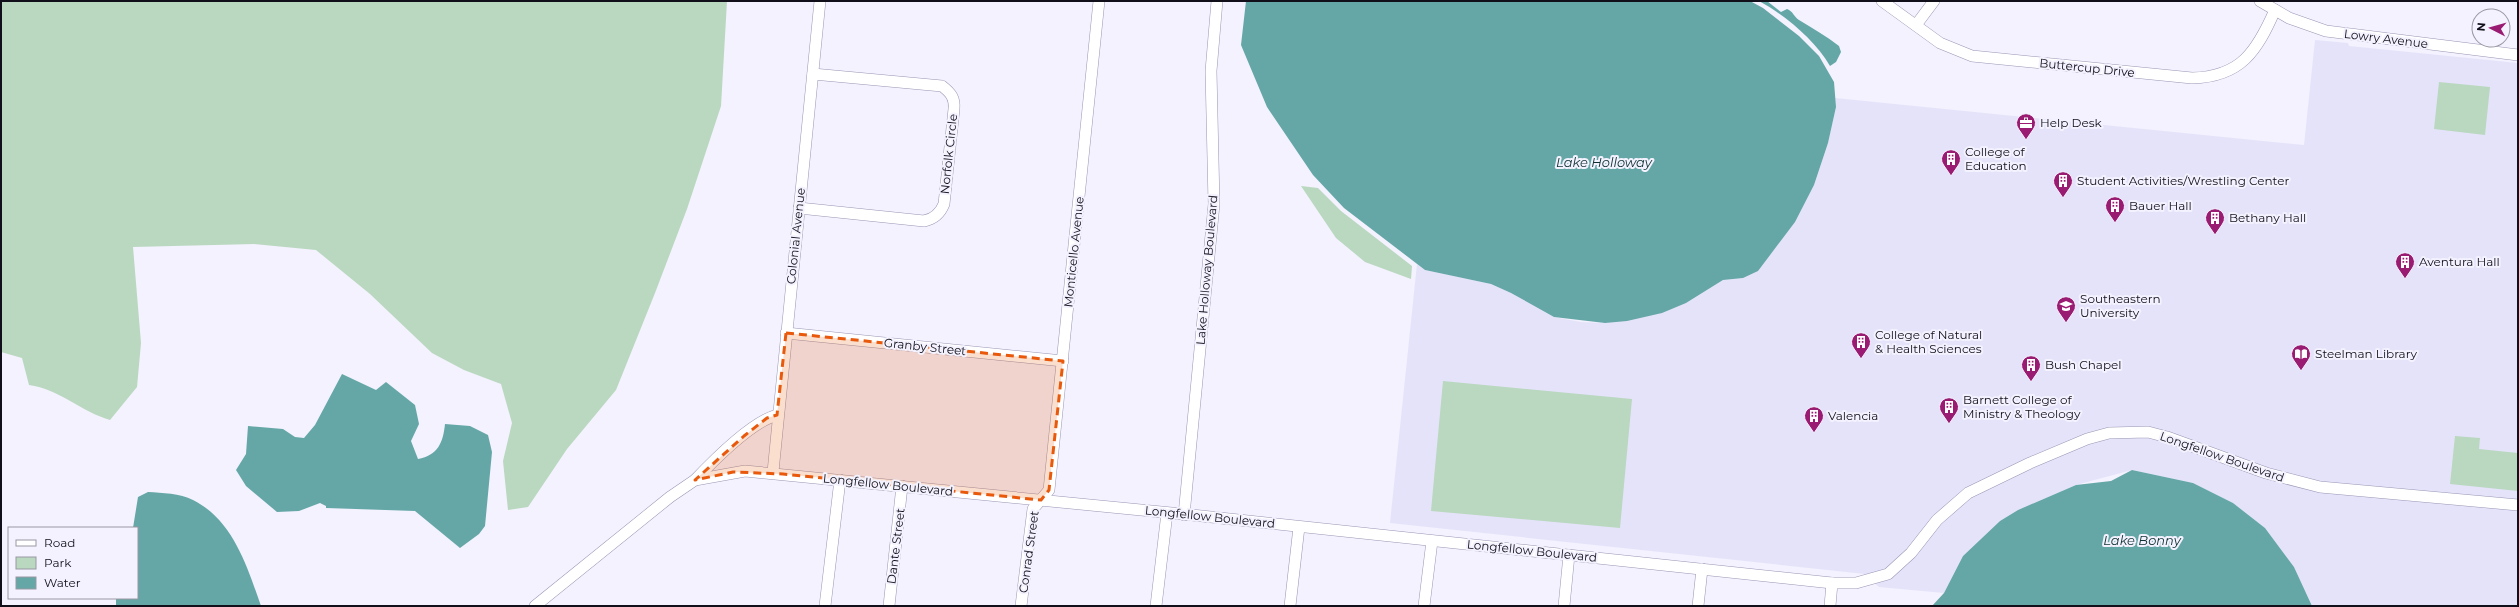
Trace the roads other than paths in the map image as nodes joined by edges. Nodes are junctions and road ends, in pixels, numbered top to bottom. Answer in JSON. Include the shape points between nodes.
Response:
{"nodes":[{"id":1,"x":820,"y":1,"type":"edge"},
{"id":2,"x":1099,"y":1,"type":"edge"},
{"id":3,"x":1216,"y":1,"type":"edge"},
{"id":4,"x":1882,"y":1,"type":"edge"},
{"id":5,"x":1934,"y":1,"type":"edge"},
{"id":6,"x":2260,"y":1,"type":"edge"},
{"id":7,"x":2275,"y":10,"type":"junction"},
{"id":8,"x":1916,"y":25,"type":"junction"},
{"id":9,"x":2518,"y":54,"type":"edge"},
{"id":10,"x":813,"y":74,"type":"junction"},
{"id":11,"x":799,"y":208,"type":"junction"},
{"id":12,"x":786,"y":333,"type":"junction"},
{"id":13,"x":1063,"y":361,"type":"junction"},
{"id":14,"x":777,"y":416,"type":"junction"},
{"id":15,"x":773,"y":472,"type":"junction"},
{"id":16,"x":695,"y":480,"type":"junction"},
{"id":17,"x":840,"y":480,"type":"junction"},
{"id":18,"x":902,"y":486,"type":"junction"},
{"id":19,"x":1041,"y":500,"type":"junction"},
{"id":20,"x":2518,"y":505,"type":"edge"},
{"id":21,"x":1167,"y":513,"type":"junction"},
{"id":22,"x":1184,"y":515,"type":"junction"},
{"id":23,"x":1299,"y":527,"type":"junction"},
{"id":24,"x":1432,"y":541,"type":"junction"},
{"id":25,"x":1569,"y":555,"type":"junction"},
{"id":26,"x":1702,"y":569,"type":"junction"},
{"id":27,"x":1832,"y":583,"type":"junction"},
{"id":28,"x":535,"y":606,"type":"edge"},
{"id":29,"x":824,"y":606,"type":"edge"},
{"id":30,"x":889,"y":606,"type":"edge"},
{"id":31,"x":1021,"y":606,"type":"edge"},
{"id":32,"x":1156,"y":606,"type":"edge"},
{"id":33,"x":1290,"y":606,"type":"edge"},
{"id":34,"x":1424,"y":606,"type":"edge"},
{"id":35,"x":1564,"y":606,"type":"edge"},
{"id":36,"x":1698,"y":606,"type":"edge"},
{"id":37,"x":1830,"y":606,"type":"edge"}],
"edges":[{"from":1,"to":10,"type":"street","name":"Colonial Avenue"},
{"from":2,"to":13,"type":"street","name":"Monticello Avenue"},
{"from":3,"to":22,"type":"street","name":"Lake Holloway Boulevard","via":[[1211,71],[1214,204]]},
{"from":4,"to":8,"type":"street","name":"Buttercup Drive"},
{"from":5,"to":8,"type":"street"},
{"from":6,"to":7,"type":"street","name":"Lowry Avenue"},
{"from":7,"to":8,"type":"street","name":"Buttercup Drive","via":[[2255,51],[2241,64],[2224,73],[2206,78],[1972,56],[1940,43]]},
{"from":7,"to":9,"type":"street","name":"Lowry Avenue","via":[[2305,25],[2326,31]]},
{"from":10,"to":11,"type":"street","name":"Colonial Avenue"},
{"from":10,"to":11,"type":"street","name":"Norfolk Circle","via":[[942,86],[950,91],[955,100],[944,204],[942,210],[932,219],[924,221]]},
{"from":11,"to":12,"type":"street","name":"Colonial Avenue"},
{"from":12,"to":13,"type":"street","name":"Granby Street"},
{"from":12,"to":14,"type":"street","name":"Colonial Avenue"},
{"from":13,"to":19,"type":"street","name":"Monticello Avenue","via":[[1049,490]]},
{"from":14,"to":15,"type":"street","name":"Colonial Avenue"},
{"from":14,"to":16,"type":"street","via":[[767,418]]},
{"from":15,"to":16,"type":"street","name":"Longfellow Boulevard","via":[[733,472]]},
{"from":15,"to":17,"type":"street","name":"Longfellow Boulevard"},
{"from":16,"to":28,"type":"street","name":"Longfellow Boulevard","via":[[658,506]]},
{"from":17,"to":18,"type":"street","name":"Longfellow Boulevard"},
{"from":17,"to":29,"type":"street"},
{"from":18,"to":19,"type":"street","name":"Longfellow Boulevard"},
{"from":18,"to":30,"type":"street","name":"Dante Street"},
{"from":19,"to":21,"type":"street","name":"Longfellow Boulevard"},
{"from":19,"to":31,"type":"street","name":"Conrad Street","via":[[1033,509]]},
{"from":20,"to":27,"type":"street","name":"Longfellow Boulevard","via":[[2320,487],[2266,472],[2167,436],[2148,432],[2109,433],[2087,439],[2030,463],[1968,493],[1937,520],[1911,553],[1888,574],[1856,583]]},
{"from":21,"to":22,"type":"street","name":"Longfellow Boulevard"},
{"from":21,"to":32,"type":"street"},
{"from":22,"to":23,"type":"street","name":"Longfellow Boulevard"},
{"from":23,"to":24,"type":"street","name":"Longfellow Boulevard"},
{"from":23,"to":33,"type":"street"},
{"from":24,"to":25,"type":"street","name":"Longfellow Boulevard"},
{"from":24,"to":34,"type":"street"},
{"from":25,"to":26,"type":"street","name":"Longfellow Boulevard"},
{"from":25,"to":35,"type":"street"},
{"from":26,"to":27,"type":"street","name":"Longfellow Boulevard"},
{"from":26,"to":36,"type":"street"},
{"from":27,"to":37,"type":"street"}]}
